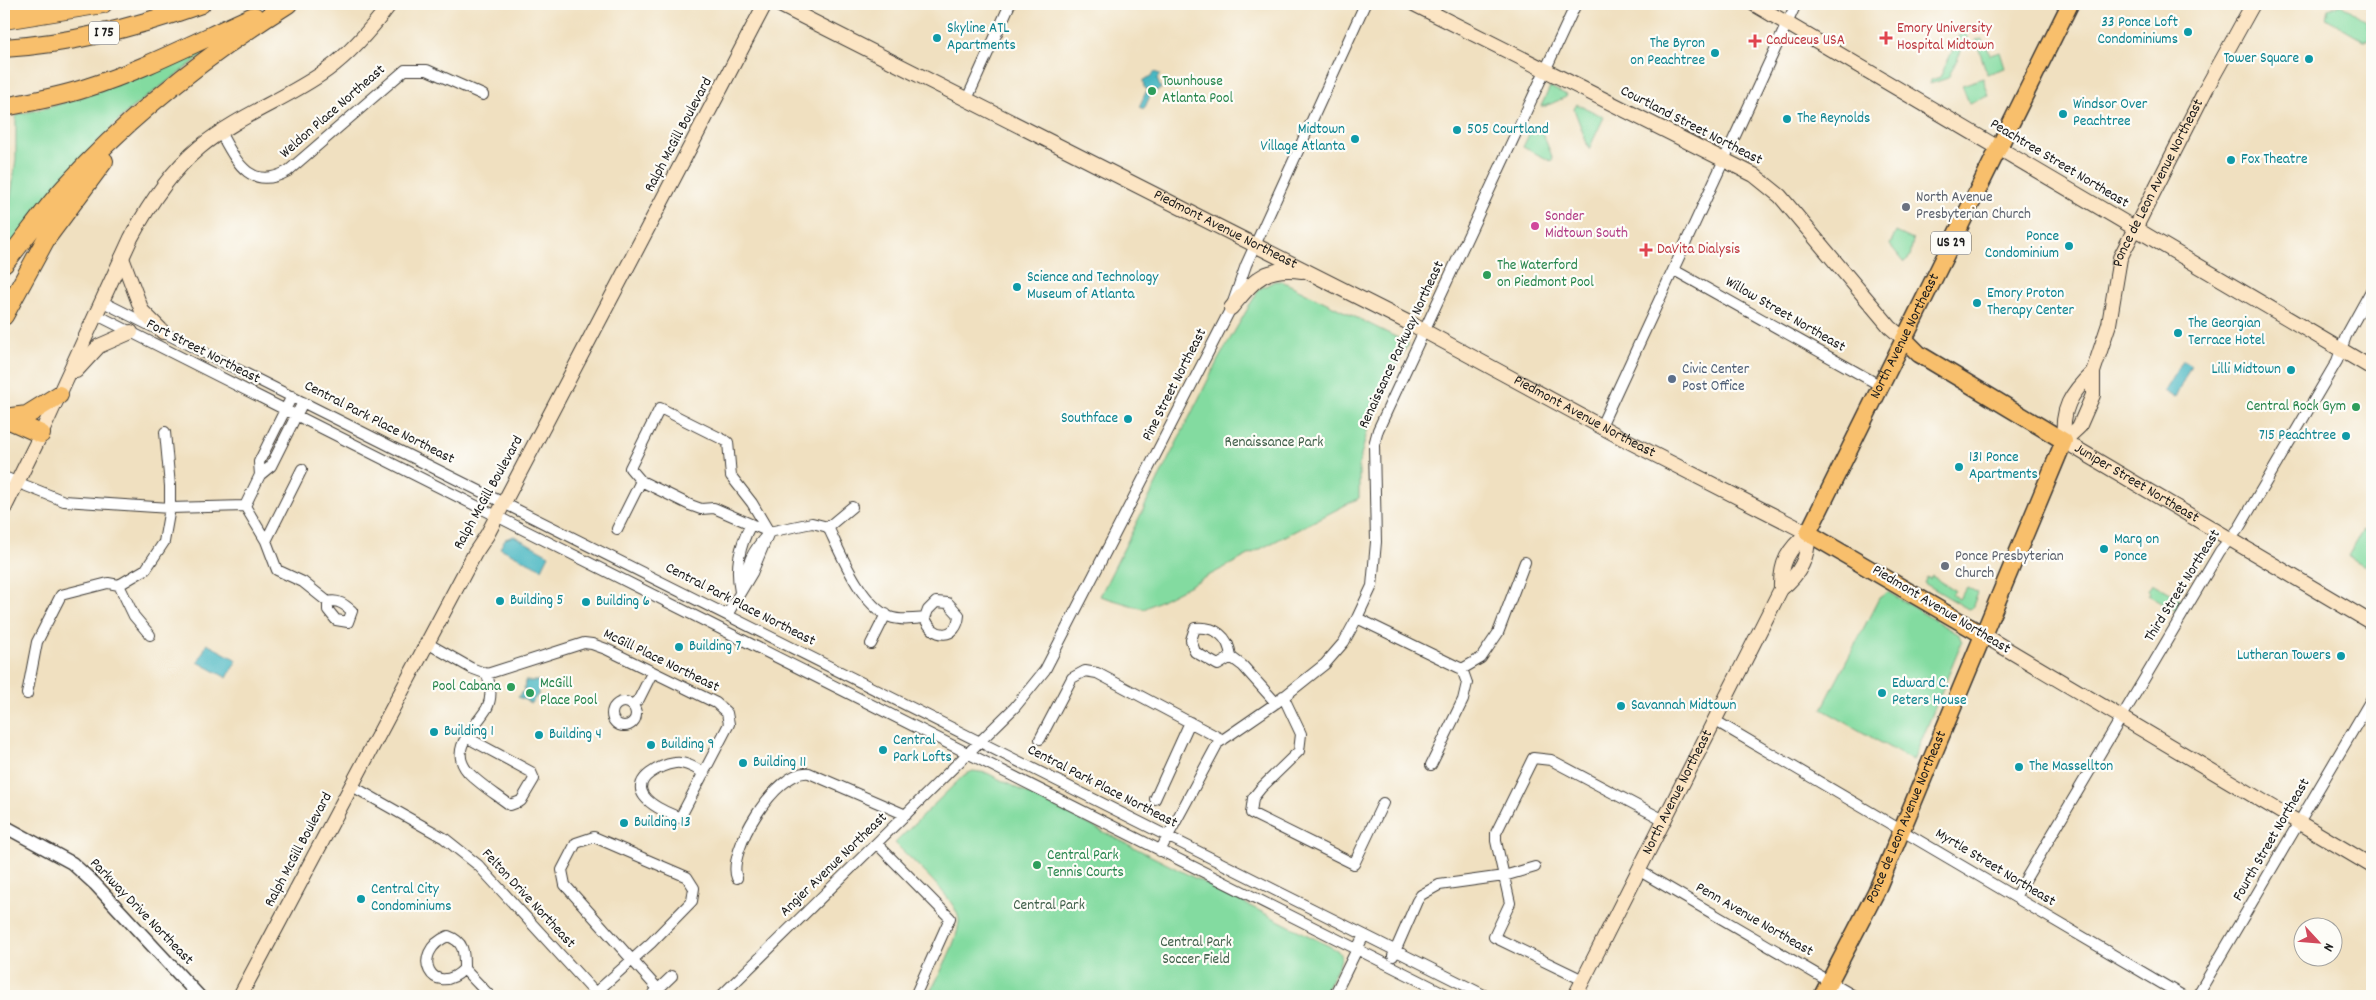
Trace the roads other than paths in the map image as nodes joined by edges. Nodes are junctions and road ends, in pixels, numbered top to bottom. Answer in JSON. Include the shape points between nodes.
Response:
{"nodes":[{"id":1,"x":24,"y":4,"type":"edge"},
{"id":2,"x":103,"y":4,"type":"edge"},
{"id":3,"x":201,"y":4,"type":"edge"},
{"id":4,"x":281,"y":4,"type":"edge"},
{"id":5,"x":288,"y":4,"type":"edge"},
{"id":6,"x":390,"y":4,"type":"edge"},
{"id":7,"x":765,"y":4,"type":"edge"},
{"id":8,"x":778,"y":4,"type":"edge"},
{"id":9,"x":1010,"y":4,"type":"edge"},
{"id":10,"x":1366,"y":4,"type":"edge"},
{"id":11,"x":1414,"y":4,"type":"edge"},
{"id":12,"x":1576,"y":4,"type":"edge"},
{"id":13,"x":1754,"y":4,"type":"edge"},
{"id":14,"x":1796,"y":4,"type":"edge"},
{"id":15,"x":2070,"y":4,"type":"edge"},
{"id":16,"x":2253,"y":4,"type":"edge"},
{"id":17,"x":4,"y":6,"type":"edge"},
{"id":18,"x":4,"y":20,"type":"edge"},
{"id":19,"x":1787,"y":23,"type":"junction"},
{"id":20,"x":4,"y":48,"type":"edge"},
{"id":21,"x":1545,"y":70,"type":"junction"},
{"id":22,"x":483,"y":95,"type":"dead end"},
{"id":23,"x":967,"y":99,"type":"junction"},
{"id":24,"x":4,"y":107,"type":"edge"},
{"id":25,"x":147,"y":109,"type":"junction"},
{"id":26,"x":220,"y":132,"type":"junction"},
{"id":27,"x":1998,"y":146,"type":"junction"},
{"id":28,"x":1725,"y":160,"type":"junction"},
{"id":29,"x":2134,"y":229,"type":"junction"},
{"id":30,"x":1256,"y":244,"type":"junction"},
{"id":31,"x":122,"y":258,"type":"junction"},
{"id":32,"x":4,"y":264,"type":"edge"},
{"id":33,"x":1674,"y":270,"type":"junction"},
{"id":34,"x":1310,"y":272,"type":"junction"},
{"id":35,"x":2372,"y":289,"type":"edge"},
{"id":36,"x":1231,"y":308,"type":"junction"},
{"id":37,"x":100,"y":309,"type":"junction"},
{"id":38,"x":4,"y":316,"type":"edge"},
{"id":39,"x":1425,"y":330,"type":"junction"},
{"id":40,"x":131,"y":332,"type":"junction"},
{"id":41,"x":163,"y":332,"type":"junction"},
{"id":42,"x":1904,"y":340,"type":"junction"},
{"id":43,"x":2341,"y":350,"type":"junction"},
{"id":44,"x":2372,"y":368,"type":"edge"},
{"id":45,"x":2093,"y":372,"type":"junction"},
{"id":46,"x":1881,"y":386,"type":"junction"},
{"id":47,"x":60,"y":392,"type":"junction"},
{"id":48,"x":292,"y":396,"type":"junction"},
{"id":49,"x":303,"y":402,"type":"junction"},
{"id":50,"x":285,"y":411,"type":"junction"},
{"id":51,"x":296,"y":416,"type":"junction"},
{"id":52,"x":4,"y":418,"type":"edge"},
{"id":53,"x":1601,"y":426,"type":"junction"},
{"id":54,"x":165,"y":432,"type":"dead end"},
{"id":55,"x":41,"y":434,"type":"junction"},
{"id":56,"x":2064,"y":441,"type":"junction"},
{"id":57,"x":302,"y":469,"type":"dead end"},
{"id":58,"x":260,"y":476,"type":"junction"},
{"id":59,"x":4,"y":477,"type":"edge"},
{"id":60,"x":641,"y":481,"type":"junction"},
{"id":61,"x":16,"y":483,"type":"junction"},
{"id":62,"x":504,"y":502,"type":"junction"},
{"id":63,"x":245,"y":506,"type":"junction"},
{"id":64,"x":852,"y":507,"type":"dead end"},
{"id":65,"x":170,"y":508,"type":"junction"},
{"id":66,"x":4,"y":509,"type":"edge"},
{"id":67,"x":496,"y":517,"type":"junction"},
{"id":68,"x":751,"y":524,"type":"junction"},
{"id":69,"x":828,"y":527,"type":"junction"},
{"id":70,"x":617,"y":529,"type":"dead end"},
{"id":71,"x":769,"y":532,"type":"junction"},
{"id":72,"x":1808,"y":533,"type":"junction"},
{"id":73,"x":2229,"y":539,"type":"junction"},
{"id":74,"x":266,"y":540,"type":"junction"},
{"id":75,"x":740,"y":549,"type":"junction"},
{"id":76,"x":756,"y":557,"type":"junction"},
{"id":77,"x":1525,"y":562,"type":"dead end"},
{"id":78,"x":119,"y":585,"type":"junction"},
{"id":79,"x":742,"y":588,"type":"junction"},
{"id":80,"x":328,"y":602,"type":"dead end"},
{"id":81,"x":886,"y":614,"type":"junction"},
{"id":82,"x":727,"y":615,"type":"junction"},
{"id":83,"x":925,"y":618,"type":"dead end"},
{"id":84,"x":1358,"y":618,"type":"junction"},
{"id":85,"x":2372,"y":623,"type":"edge"},
{"id":86,"x":150,"y":635,"type":"dead end"},
{"id":87,"x":1983,"y":635,"type":"junction"},
{"id":88,"x":427,"y":643,"type":"junction"},
{"id":89,"x":872,"y":644,"type":"dead end"},
{"id":90,"x":1231,"y":657,"type":"dead end"},
{"id":91,"x":1462,"y":669,"type":"junction"},
{"id":92,"x":652,"y":673,"type":"junction"},
{"id":93,"x":487,"y":674,"type":"junction"},
{"id":94,"x":27,"y":694,"type":"dead end"},
{"id":95,"x":2372,"y":698,"type":"edge"},
{"id":96,"x":1279,"y":700,"type":"junction"},
{"id":97,"x":632,"y":705,"type":"dead end"},
{"id":98,"x":2120,"y":717,"type":"junction"},
{"id":99,"x":1714,"y":720,"type":"junction"},
{"id":100,"x":1190,"y":722,"type":"junction"},
{"id":101,"x":466,"y":737,"type":"junction"},
{"id":102,"x":1040,"y":740,"type":"dead end"},
{"id":103,"x":1223,"y":740,"type":"junction"},
{"id":104,"x":980,"y":742,"type":"junction"},
{"id":105,"x":968,"y":754,"type":"junction"},
{"id":106,"x":1431,"y":765,"type":"dead end"},
{"id":107,"x":704,"y":773,"type":"junction"},
{"id":108,"x":352,"y":786,"type":"junction"},
{"id":109,"x":1155,"y":799,"type":"dead end"},
{"id":110,"x":1383,"y":803,"type":"dead end"},
{"id":111,"x":906,"y":815,"type":"junction"},
{"id":112,"x":1664,"y":820,"type":"junction"},
{"id":113,"x":2299,"y":823,"type":"junction"},
{"id":114,"x":4,"y":826,"type":"edge"},
{"id":115,"x":1902,"y":830,"type":"junction"},
{"id":116,"x":1167,"y":837,"type":"junction"},
{"id":117,"x":876,"y":844,"type":"junction"},
{"id":118,"x":1160,"y":851,"type":"junction"},
{"id":119,"x":2372,"y":866,"type":"edge"},
{"id":120,"x":1535,"y":867,"type":"dead end"},
{"id":121,"x":1638,"y":870,"type":"junction"},
{"id":122,"x":1504,"y":876,"type":"junction"},
{"id":123,"x":737,"y":878,"type":"dead end"},
{"id":124,"x":2015,"y":897,"type":"junction"},
{"id":125,"x":1364,"y":935,"type":"junction"},
{"id":126,"x":1357,"y":950,"type":"junction"},
{"id":127,"x":1395,"y":951,"type":"junction"},
{"id":128,"x":632,"y":961,"type":"junction"},
{"id":129,"x":1388,"y":966,"type":"junction"},
{"id":130,"x":464,"y":969,"type":"junction"},
{"id":131,"x":672,"y":976,"type":"dead end"},
{"id":132,"x":1583,"y":980,"type":"junction"},
{"id":133,"x":1825,"y":989,"type":"edge"},
{"id":134,"x":654,"y":993,"type":"edge"},
{"id":135,"x":596,"y":995,"type":"edge"},
{"id":136,"x":199,"y":996,"type":"edge"},
{"id":137,"x":240,"y":996,"type":"edge"},
{"id":138,"x":490,"y":996,"type":"edge"},
{"id":139,"x":721,"y":996,"type":"edge"},
{"id":140,"x":915,"y":996,"type":"edge"},
{"id":141,"x":1334,"y":996,"type":"edge"},
{"id":142,"x":1450,"y":996,"type":"edge"},
{"id":143,"x":1486,"y":996,"type":"edge"},
{"id":144,"x":1574,"y":996,"type":"edge"},
{"id":145,"x":1854,"y":996,"type":"edge"},
{"id":146,"x":2183,"y":996,"type":"edge"},
{"id":147,"x":2197,"y":996,"type":"edge"}],
"edges":[{"from":1,"to":17,"type":"highway"},
{"from":2,"to":18,"type":"highway"},
{"from":3,"to":20,"type":"highway","number":"I 75","via":[[113,31]]},
{"from":4,"to":24,"type":"highway","via":[[109,80],[59,96]]},
{"from":5,"to":25,"type":"highway","via":[[234,39]]},
{"from":6,"to":26,"type":"main road","via":[[338,62]]},
{"from":7,"to":62,"type":"main road","name":"Ralph McGill Boulevard"},
{"from":8,"to":23,"type":"main road","name":"Piedmont Avenue Northeast"},
{"from":9,"to":23,"type":"street"},
{"from":10,"to":30,"type":"street","name":"Pine Street Northeast"},
{"from":11,"to":21,"type":"main road","name":"Courtland Street Northeast"},
{"from":12,"to":21,"type":"street","name":"Renaissance Parkway Northeast"},
{"from":13,"to":19,"type":"main road","name":"Peachtree Street Northeast"},
{"from":14,"to":19,"type":"street"},
{"from":15,"to":27,"type":"highway","name":"North Avenue Northeast","number":"US 29"},
{"from":16,"to":29,"type":"main road","name":"Ponce de Leon Avenue Northeast"},
{"from":19,"to":27,"type":"main road","name":"Peachtree Street Northeast"},
{"from":19,"to":28,"type":"street"},
{"from":21,"to":28,"type":"main road","name":"Courtland Street Northeast"},
{"from":21,"to":39,"type":"street","name":"Renaissance Parkway Northeast"},
{"from":22,"to":26,"type":"street","name":"Weldon Place Northeast","via":[[427,70],[405,70],[288,171],[270,179],[259,178],[241,167]]},
{"from":23,"to":30,"type":"main road","name":"Piedmont Avenue Northeast"},
{"from":25,"to":32,"type":"highway","via":[[104,146],[64,188]]},
{"from":25,"to":38,"type":"highway","via":[[63,214]]},
{"from":26,"to":31,"type":"main road","via":[[199,148],[166,182],[142,217]]},
{"from":27,"to":29,"type":"main road","name":"Peachtree Street Northeast"},
{"from":27,"to":42,"type":"highway","name":"North Avenue Northeast","number":"US 29"},
{"from":28,"to":33,"type":"street"},
{"from":28,"to":42,"type":"main road","name":"Courtland Street Northeast","via":[[1754,175],[1780,196]]},
{"from":29,"to":43,"type":"main road","name":"Peachtree Street Northeast"},
{"from":29,"to":45,"type":"main road","name":"Ponce de Leon Avenue Northeast","via":[[2120,258],[2109,324]]},
{"from":30,"to":34,"type":"main road","name":"Piedmont Avenue Northeast"},
{"from":30,"to":36,"type":"street","name":"Pine Street Northeast"},
{"from":31,"to":37,"type":"main road"},
{"from":31,"to":41,"type":"main road","via":[[142,311]]},
{"from":33,"to":46,"type":"street","name":"Willow Street Northeast"},
{"from":33,"to":53,"type":"street"},
{"from":34,"to":36,"type":"main road","via":[[1281,269],[1266,273],[1255,280]]},
{"from":34,"to":39,"type":"main road","name":"Piedmont Avenue Northeast"},
{"from":35,"to":43,"type":"street","name":"Third Street Northeast"},
{"from":36,"to":104,"type":"street","name":"Pine Street Northeast","via":[[1044,670],[1015,707]]},
{"from":37,"to":40,"type":"street","name":"Fort Street Northeast"},
{"from":37,"to":41,"type":"street","name":"Central Park Place Northeast"},
{"from":37,"to":47,"type":"main road"},
{"from":39,"to":53,"type":"main road","name":"Piedmont Avenue Northeast"},
{"from":39,"to":84,"type":"street","name":"Renaissance Parkway Northeast","via":[[1374,445],[1376,542],[1372,586]]},
{"from":40,"to":47,"type":"main road","via":[[99,346]]},
{"from":40,"to":50,"type":"street","name":"Fort Street Northeast"},
{"from":41,"to":48,"type":"street","name":"Central Park Place Northeast"},
{"from":42,"to":46,"type":"highway","name":"North Avenue Northeast","number":"US 29"},
{"from":42,"to":56,"type":"highway","name":"Juniper Street Northeast","via":[[1919,354]]},
{"from":43,"to":44,"type":"main road","name":"Peachtree Street Northeast"},
{"from":43,"to":73,"type":"street","name":"Third Street Northeast","via":[[2239,528]]},
{"from":45,"to":56,"type":"main road","name":"Ponce de Leon Avenue Northeast","via":[[2093,395],[2080,427]]},
{"from":45,"to":56,"type":"main road","name":"Ponce de Leon Avenue Northeast","via":[[2075,388],[2062,420]]},
{"from":46,"to":72,"type":"highway","name":"North Avenue Northeast","number":"US 29"},
{"from":47,"to":52,"type":"highway","via":[[27,416]]},
{"from":47,"to":55,"type":"main road"},
{"from":48,"to":49,"type":"street","name":"Central Park Place Northeast"},
{"from":48,"to":50,"type":"street"},
{"from":49,"to":51,"type":"street"},
{"from":49,"to":62,"type":"street","name":"Central Park Place Northeast"},
{"from":50,"to":51,"type":"street","name":"Fort Street Northeast"},
{"from":50,"to":58,"type":"street","via":[[259,462]]},
{"from":51,"to":58,"type":"street","via":[[271,466]]},
{"from":51,"to":67,"type":"street","name":"Central Park Place Northeast"},
{"from":52,"to":55,"type":"highway"},
{"from":53,"to":72,"type":"main road","name":"Piedmont Avenue Northeast"},
{"from":54,"to":65,"type":"street"},
{"from":55,"to":61,"type":"main road"},
{"from":56,"to":73,"type":"main road","name":"Juniper Street Northeast"},
{"from":56,"to":87,"type":"highway","name":"Ponce de Leon Avenue Northeast"},
{"from":57,"to":74,"type":"street"},
{"from":58,"to":63,"type":"street"},
{"from":59,"to":61,"type":"street"},
{"from":60,"to":68,"type":"street","via":[[701,509],[714,508]]},
{"from":60,"to":70,"type":"street"},
{"from":60,"to":71,"type":"street","via":[[630,468],[660,408],[728,442],[731,476]]},
{"from":61,"to":65,"type":"street","via":[[64,501]]},
{"from":61,"to":66,"type":"main road"},
{"from":62,"to":67,"type":"main road","name":"Ralph McGill Boulevard"},
{"from":62,"to":82,"type":"street","name":"Central Park Place Northeast"},
{"from":63,"to":65,"type":"street"},
{"from":63,"to":74,"type":"street"},
{"from":64,"to":69,"type":"street"},
{"from":65,"to":78,"type":"street","via":[[164,542],[146,569]]},
{"from":67,"to":88,"type":"main road","name":"Ralph McGill Boulevard"},
{"from":67,"to":105,"type":"street","name":"Central Park Place Northeast"},
{"from":68,"to":71,"type":"street"},
{"from":68,"to":75,"type":"street"},
{"from":69,"to":71,"type":"street","via":[[812,523]]},
{"from":69,"to":81,"type":"street","via":[[848,571],[872,604]]},
{"from":71,"to":76,"type":"street"},
{"from":72,"to":87,"type":"highway","name":"Piedmont Avenue Northeast"},
{"from":72,"to":99,"type":"main road","name":"North Avenue Northeast","via":[[1809,551],[1796,578],[1781,589]]},
{"from":73,"to":85,"type":"main road","name":"Juniper Street Northeast"},
{"from":73,"to":98,"type":"street","name":"Third Street Northeast"},
{"from":74,"to":80,"type":"street","via":[[277,570],[303,582]]},
{"from":75,"to":76,"type":"street"},
{"from":75,"to":79,"type":"street","via":[[737,578]]},
{"from":76,"to":79,"type":"street"},
{"from":77,"to":91,"type":"street","via":[[1498,633],[1481,658]]},
{"from":78,"to":86,"type":"street","via":[[134,616]]},
{"from":78,"to":94,"type":"street","via":[[108,583],[61,595],[37,642]]},
{"from":79,"to":82,"type":"street"},
{"from":81,"to":83,"type":"street","via":[[890,618]]},
{"from":81,"to":89,"type":"street"},
{"from":82,"to":104,"type":"street","name":"Central Park Place Northeast"},
{"from":84,"to":91,"type":"street"},
{"from":84,"to":96,"type":"street","name":"Renaissance Parkway Northeast","via":[[1344,642],[1325,664]]},
{"from":87,"to":98,"type":"main road","name":"Piedmont Avenue Northeast"},
{"from":87,"to":115,"type":"highway","name":"Ponce de Leon Avenue Northeast"},
{"from":88,"to":93,"type":"street"},
{"from":88,"to":108,"type":"main road","name":"Ralph McGill Boulevard"},
{"from":90,"to":96,"type":"street"},
{"from":91,"to":106,"type":"street","via":[[1467,683],[1463,700]]},
{"from":92,"to":93,"type":"street","name":"McGill Place Northeast","via":[[606,649],[584,644]]},
{"from":92,"to":97,"type":"street"},
{"from":92,"to":107,"type":"street","name":"McGill Place Northeast","via":[[716,703],[727,713],[729,724]]},
{"from":93,"to":101,"type":"street","via":[[491,692],[487,708]]},
{"from":95,"to":113,"type":"street","name":"Fourth Street Northeast"},
{"from":96,"to":103,"type":"street","name":"Renaissance Parkway Northeast"},
{"from":96,"to":110,"type":"street","via":[[1302,734],[1299,751],[1261,788],[1254,798],[1251,813],[1354,864]]},
{"from":98,"to":113,"type":"main road","name":"Piedmont Avenue Northeast"},
{"from":98,"to":124,"type":"street","name":"Third Street Northeast"},
{"from":99,"to":112,"type":"main road","name":"North Avenue Northeast"},
{"from":99,"to":115,"type":"street","name":"Myrtle Street Northeast"},
{"from":100,"to":102,"type":"street","via":[[1097,673],[1084,671],[1072,678]]},
{"from":100,"to":103,"type":"street"},
{"from":100,"to":109,"type":"street"},
{"from":101,"to":101,"type":"street","via":[[531,772],[534,779],[521,801],[510,805],[468,772],[460,754]]},
{"from":103,"to":116,"type":"street","name":"Renaissance Parkway Northeast","via":[[1218,743]]},
{"from":104,"to":105,"type":"street","name":"Pine Street Northeast"},
{"from":104,"to":116,"type":"street","name":"Central Park Place Northeast"},
{"from":105,"to":111,"type":"street","name":"Angier Avenue Northeast"},
{"from":105,"to":118,"type":"street","name":"Central Park Place Northeast"},
{"from":107,"to":107,"type":"street","name":"McGill Place Northeast","via":[[675,763],[648,774],[641,791],[644,798],[680,818]]},
{"from":108,"to":135,"type":"street","name":"Felton Drive Northeast","via":[[444,838],[478,865]]},
{"from":108,"to":137,"type":"main road","name":"Ralph McGill Boulevard"},
{"from":111,"to":117,"type":"street","name":"Angier Avenue Northeast"},
{"from":111,"to":123,"type":"street","via":[[801,772],[788,778],[761,806],[736,860],[734,871]]},
{"from":112,"to":121,"type":"main road","name":"North Avenue Northeast"},
{"from":112,"to":122,"type":"street","via":[[1551,760],[1533,758],[1496,833]]},
{"from":113,"to":119,"type":"main road","name":"Piedmont Avenue Northeast"},
{"from":113,"to":147,"type":"street","name":"Fourth Street Northeast"},
{"from":114,"to":136,"type":"street","name":"Parkway Drive Northeast","via":[[72,863]]},
{"from":115,"to":124,"type":"street","name":"Myrtle Street Northeast"},
{"from":115,"to":133,"type":"highway","name":"Ponce de Leon Avenue Northeast","via":[[1876,892]]},
{"from":116,"to":118,"type":"street","name":"Renaissance Parkway Northeast"},
{"from":116,"to":125,"type":"street","name":"Central Park Place Northeast"},
{"from":117,"to":139,"type":"street","name":"Angier Avenue Northeast"},
{"from":117,"to":140,"type":"street","via":[[950,918]]},
{"from":118,"to":126,"type":"street","name":"Central Park Place Northeast"},
{"from":120,"to":122,"type":"street"},
{"from":121,"to":132,"type":"main road","name":"North Avenue Northeast"},
{"from":121,"to":133,"type":"street","name":"Penn Avenue Northeast"},
{"from":122,"to":127,"type":"street","via":[[1438,885],[1421,895]]},
{"from":122,"to":132,"type":"street","via":[[1510,908],[1494,937]]},
{"from":124,"to":146,"type":"street","name":"Myrtle Street Northeast"},
{"from":125,"to":126,"type":"street"},
{"from":125,"to":127,"type":"street","name":"Central Park Place Northeast"},
{"from":126,"to":129,"type":"street","name":"Central Park Place Northeast"},
{"from":126,"to":141,"type":"street"},
{"from":127,"to":129,"type":"street"},
{"from":127,"to":143,"type":"street","name":"Central Park Place Northeast"},
{"from":128,"to":128,"type":"street","via":[[692,901],[694,888],[687,877],[594,837],[576,843],[562,870],[565,885]]},
{"from":128,"to":134,"type":"street"},
{"from":128,"to":135,"type":"street"},
{"from":129,"to":142,"type":"street","name":"Central Park Place Northeast"},
{"from":130,"to":130,"type":"street","via":[[461,942],[448,936],[439,940],[427,956],[426,966],[438,981],[455,979]]},
{"from":130,"to":138,"type":"street"},
{"from":131,"to":134,"type":"street"},
{"from":132,"to":144,"type":"main road","name":"North Avenue Northeast"},
{"from":133,"to":145,"type":"street","name":"Penn Avenue Northeast"}]}
